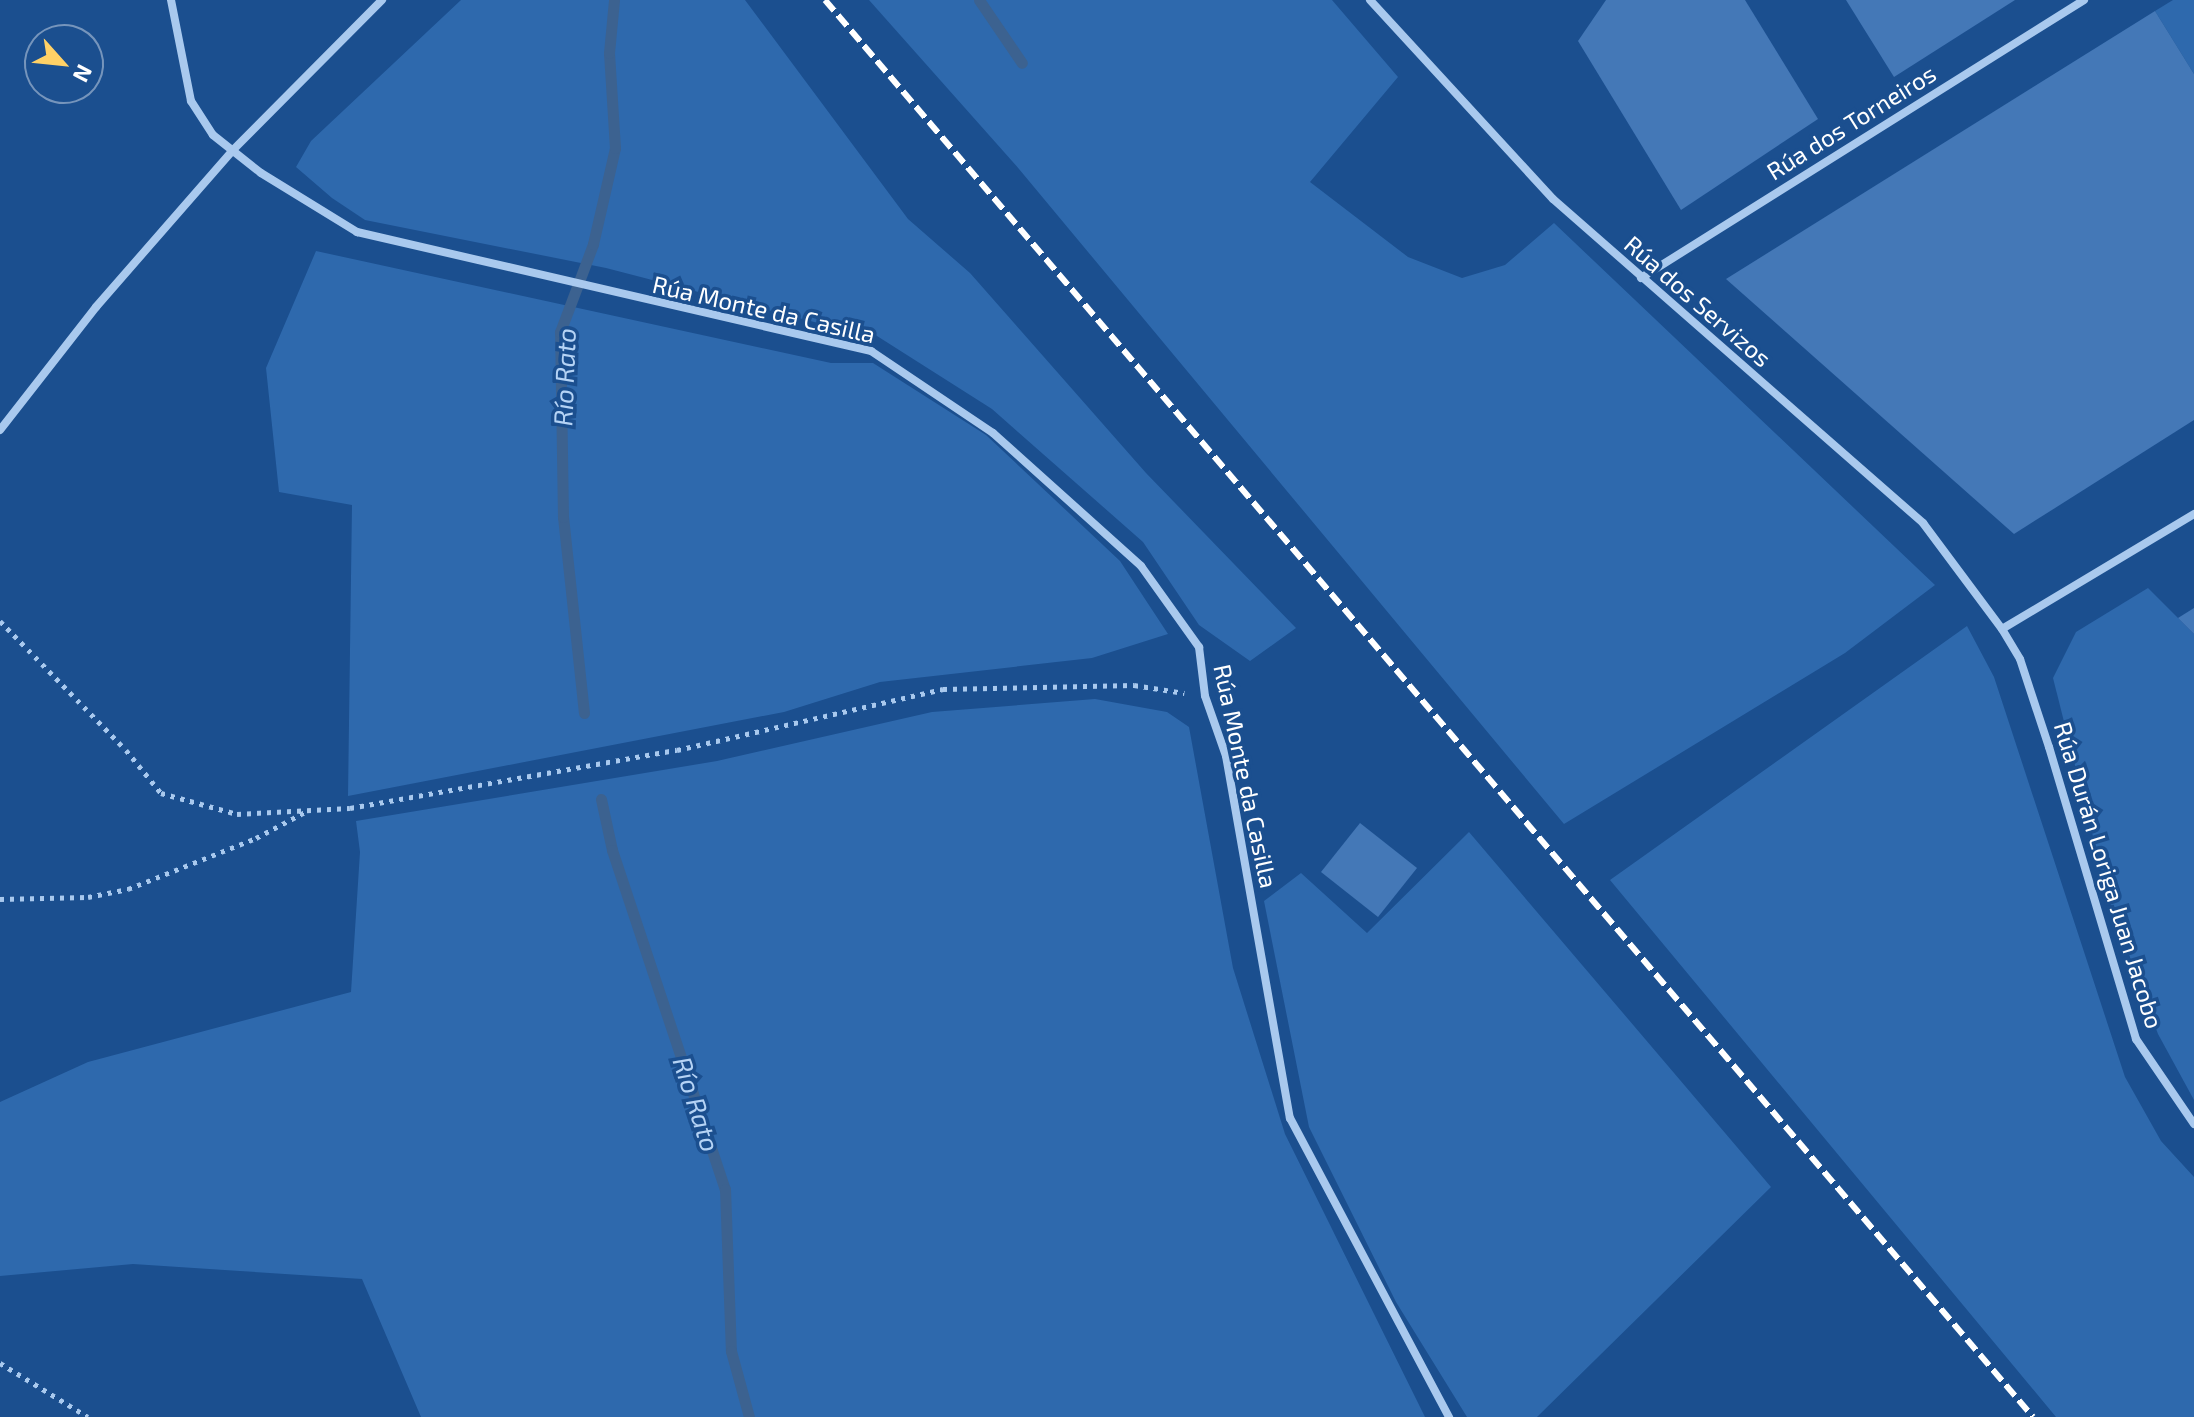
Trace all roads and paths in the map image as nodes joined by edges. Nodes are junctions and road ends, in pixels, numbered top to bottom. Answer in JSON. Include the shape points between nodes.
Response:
{"nodes":[{"id":1,"x":171,"y":0,"type":"edge"},
{"id":2,"x":382,"y":0,"type":"edge"},
{"id":3,"x":1370,"y":0,"type":"edge"},
{"id":4,"x":2084,"y":0,"type":"edge"},
{"id":5,"x":232,"y":151,"type":"junction"},
{"id":6,"x":1641,"y":278,"type":"junction"},
{"id":7,"x":0,"y":430,"type":"edge"},
{"id":8,"x":2194,"y":514,"type":"edge"},
{"id":9,"x":0,"y":621,"type":"edge"},
{"id":10,"x":2002,"y":629,"type":"junction"},
{"id":11,"x":1205,"y":696,"type":"junction"},
{"id":12,"x":312,"y":809,"type":"junction"},
{"id":13,"x":0,"y":899,"type":"edge"},
{"id":14,"x":2194,"y":1124,"type":"edge"},
{"id":15,"x":0,"y":1363,"type":"edge"},
{"id":16,"x":88,"y":1417,"type":"edge"},
{"id":17,"x":1449,"y":1417,"type":"edge"}],
"edges":[{"from":1,"to":5,"type":"street","name":"Rúa Monte da Casilla","via":[[191,101],[213,135]]},
{"from":2,"to":5,"type":"street"},
{"from":3,"to":6,"type":"street","name":"Rúa dos Servizos","via":[[1512,158]]},
{"from":4,"to":6,"type":"street","name":"Rúa dos Torneiros"},
{"from":5,"to":7,"type":"street","via":[[96,307]]},
{"from":5,"to":11,"type":"street","name":"Rúa Monte da Casilla","via":[[357,232],[871,351],[993,433],[1141,566],[1199,647]]},
{"from":6,"to":10,"type":"street","name":"Rúa dos Servizos","via":[[1923,523]]},
{"from":8,"to":10,"type":"street"},
{"from":9,"to":12,"type":"path","via":[[161,793],[237,814]]},
{"from":10,"to":14,"type":"street","name":"Rúa Durán Loriga Juan Jacobo","via":[[2020,659],[2044,732],[2136,1039]]},
{"from":11,"to":12,"type":"path","via":[[1134,685],[943,689],[677,750],[350,808]]},
{"from":11,"to":17,"type":"street","name":"Rúa Monte da Casilla","via":[[1226,756],[1290,1118]]},
{"from":12,"to":13,"type":"path","via":[[256,838],[128,889],[88,897]]},
{"from":15,"to":16,"type":"path"}]}
